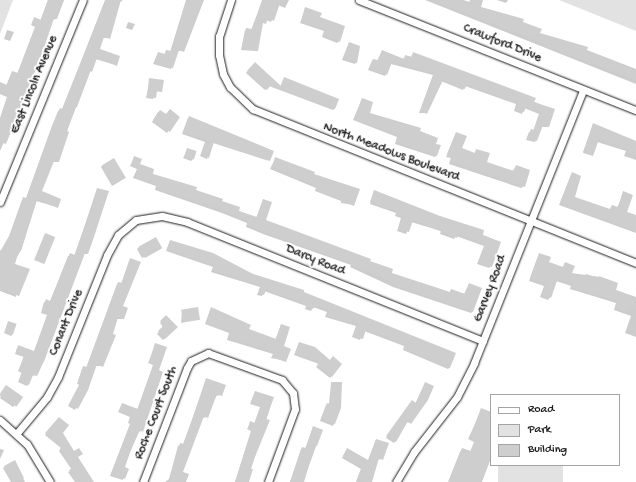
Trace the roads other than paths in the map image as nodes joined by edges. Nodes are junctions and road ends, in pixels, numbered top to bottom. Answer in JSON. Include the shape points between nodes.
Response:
{"nodes":[{"id":1,"x":83,"y":0,"type":"edge"},
{"id":2,"x":231,"y":0,"type":"edge"},
{"id":3,"x":359,"y":0,"type":"edge"},
{"id":4,"x":583,"y":90,"type":"junction"},
{"id":5,"x":636,"y":110,"type":"edge"},
{"id":6,"x":0,"y":202,"type":"edge"},
{"id":7,"x":136,"y":220,"type":"joint"},
{"id":8,"x":530,"y":221,"type":"junction"},
{"id":9,"x":636,"y":263,"type":"edge"},
{"id":10,"x":483,"y":341,"type":"junction"},
{"id":11,"x":0,"y":420,"type":"edge"},
{"id":12,"x":17,"y":433,"type":"junction"},
{"id":13,"x":50,"y":482,"type":"edge"},
{"id":14,"x":143,"y":482,"type":"edge"},
{"id":15,"x":268,"y":482,"type":"edge"},
{"id":16,"x":396,"y":482,"type":"edge"}],
"edges":[{"from":1,"to":6,"type":"street","name":"East Lincoln Avenue"},
{"from":2,"to":8,"type":"street","name":"North Meadows Boulevard","via":[[218,36],[219,55],[223,74],[230,87],[253,109]]},
{"from":3,"to":4,"type":"street","name":"Crawford Drive"},
{"from":4,"to":5,"type":"street","name":"Crawford Drive"},
{"from":4,"to":8,"type":"street","name":"Garvey Road"},
{"from":7,"to":10,"type":"street","name":"Darcy Road","via":[[162,216],[187,222]]},
{"from":7,"to":12,"type":"street","name":"Conant Drive","via":[[118,235],[107,255],[58,377],[47,397]]},
{"from":8,"to":9,"type":"street","name":"North Meadows Boulevard"},
{"from":8,"to":10,"type":"street","name":"Garvey Road"},
{"from":10,"to":16,"type":"street","name":"Garvey Road","via":[[457,397],[414,452]]},
{"from":11,"to":12,"type":"street"},
{"from":12,"to":13,"type":"street","via":[[27,444]]},
{"from":14,"to":15,"type":"street","name":"Roche Court South","via":[[187,368],[198,356],[213,354],[282,380],[294,393],[295,409]]}]}
